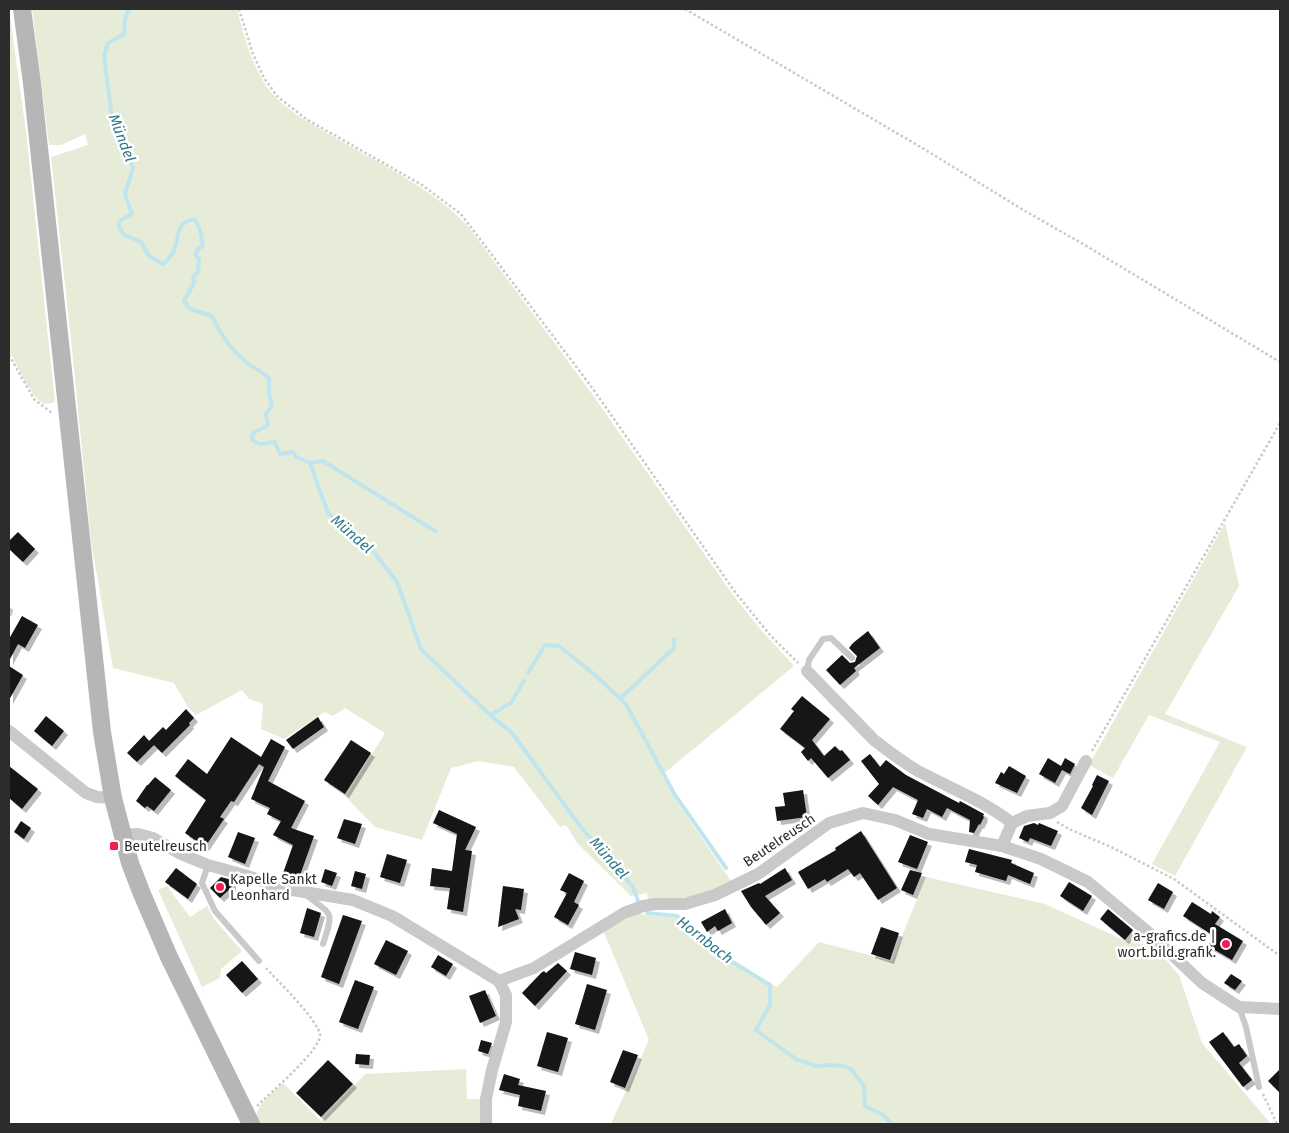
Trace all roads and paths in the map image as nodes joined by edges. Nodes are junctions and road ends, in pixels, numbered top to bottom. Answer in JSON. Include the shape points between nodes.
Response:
{"nodes":[{"id":1,"x":22,"y":9,"type":"edge"},
{"id":2,"x":239,"y":9,"type":"edge"},
{"id":3,"x":685,"y":9,"type":"edge"},
{"id":4,"x":9,"y":355,"type":"edge"},
{"id":5,"x":1280,"y":362,"type":"edge"},
{"id":6,"x":68,"y":416,"type":"junction"},
{"id":7,"x":1280,"y":423,"type":"edge"},
{"id":8,"x":852,"y":658,"type":"dead end"},
{"id":9,"x":807,"y":671,"type":"junction"},
{"id":10,"x":9,"y":731,"type":"edge"},
{"id":11,"x":1086,"y":761,"type":"joint"},
{"id":12,"x":113,"y":798,"type":"junction"},
{"id":13,"x":1044,"y":814,"type":"junction"},
{"id":14,"x":1012,"y":823,"type":"junction"},
{"id":15,"x":122,"y":835,"type":"junction"},
{"id":16,"x":1002,"y":846,"type":"junction"},
{"id":17,"x":208,"y":865,"type":"junction"},
{"id":18,"x":304,"y":892,"type":"junction"},
{"id":19,"x":324,"y":944,"type":"dead end"},
{"id":20,"x":1280,"y":956,"type":"edge"},
{"id":21,"x":259,"y":961,"type":"joint"},
{"id":22,"x":499,"y":980,"type":"junction"},
{"id":23,"x":1239,"y":1007,"type":"junction"},
{"id":24,"x":1278,"y":1009,"type":"edge"},
{"id":25,"x":1259,"y":1086,"type":"joint"},
{"id":26,"x":248,"y":1120,"type":"edge"},
{"id":27,"x":486,"y":1124,"type":"edge"},
{"id":28,"x":1277,"y":1124,"type":"edge"}],
"edges":[{"from":1,"to":6,"type":"main road"},
{"from":2,"to":9,"type":"path","via":[[253,54],[277,96],[306,119],[422,185],[461,214],[593,389],[735,592],[770,635]]},
{"from":3,"to":5,"type":"path"},
{"from":4,"to":6,"type":"path","via":[[34,400],[52,413]]},
{"from":6,"to":12,"type":"main road","via":[[102,732]]},
{"from":7,"to":11,"type":"path"},
{"from":8,"to":9,"type":"lane","via":[[832,638],[823,638],[809,660]]},
{"from":9,"to":14,"type":"street","via":[[886,750]]},
{"from":10,"to":12,"type":"street","via":[[86,793]]},
{"from":11,"to":13,"type":"street","via":[[1062,806]]},
{"from":12,"to":15,"type":"main road"},
{"from":13,"to":14,"type":"street","via":[[1026,816]]},
{"from":13,"to":20,"type":"path","via":[[1174,879]]},
{"from":14,"to":16,"type":"street"},
{"from":15,"to":17,"type":"street","via":[[138,834],[153,838]]},
{"from":15,"to":26,"type":"main road","via":[[142,894],[169,957]]},
{"from":16,"to":22,"type":"street","name":"Beutelreusch","via":[[929,834],[895,820],[863,813],[829,823],[758,874],[715,895],[685,904],[643,906],[624,913],[534,968]]},
{"from":16,"to":23,"type":"street","name":"Beutelreusch","via":[[1040,858],[1088,882],[1202,983]]},
{"from":17,"to":18,"type":"street","via":[[280,888]]},
{"from":17,"to":21,"type":"lane","via":[[202,883],[215,911]]},
{"from":18,"to":19,"type":"lane","via":[[329,914],[331,920]]},
{"from":18,"to":22,"type":"street","via":[[353,900],[392,916]]},
{"from":21,"to":26,"type":"path","via":[[314,1022],[320,1035],[318,1045]]},
{"from":22,"to":27,"type":"street","via":[[506,995],[506,1022],[486,1099]]},
{"from":23,"to":24,"type":"street","name":"Beutelreusch"},
{"from":23,"to":25,"type":"lane"},
{"from":25,"to":28,"type":"path"}]}
